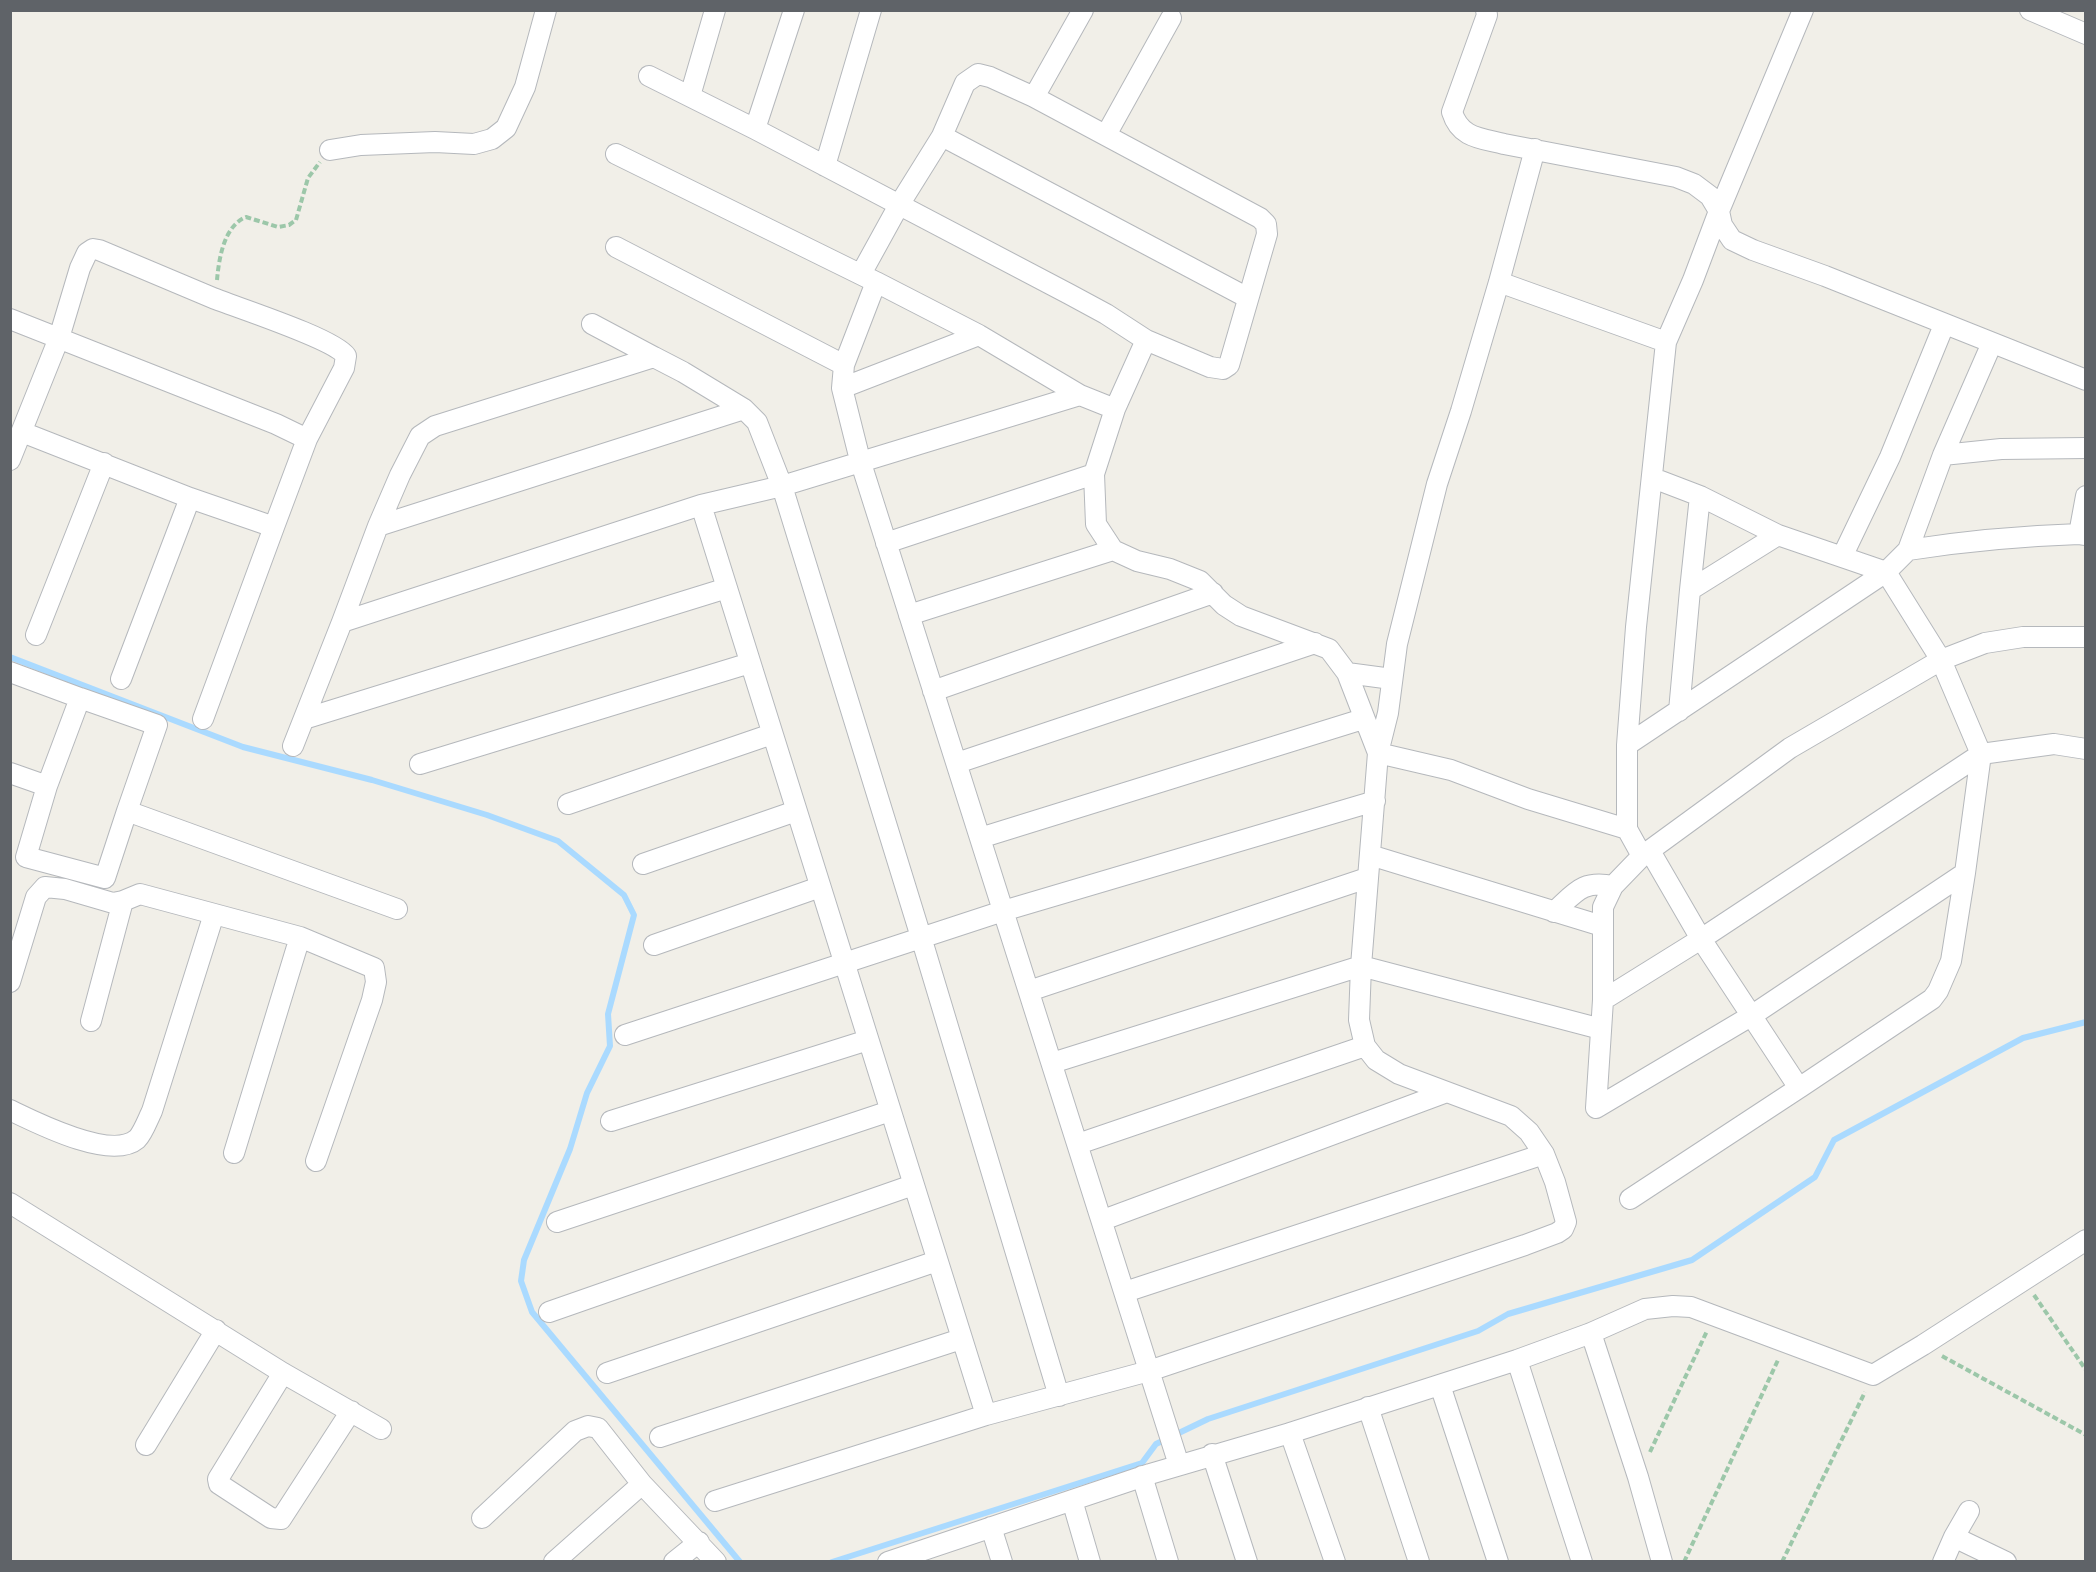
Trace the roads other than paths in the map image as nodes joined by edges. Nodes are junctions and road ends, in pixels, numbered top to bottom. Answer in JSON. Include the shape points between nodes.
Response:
{"nodes":[{"id":1,"x":546,"y":10,"type":"edge"},
{"id":2,"x":715,"y":10,"type":"edge"},
{"id":3,"x":794,"y":10,"type":"edge"},
{"id":4,"x":871,"y":10,"type":"edge"},
{"id":5,"x":1083,"y":10,"type":"edge"},
{"id":6,"x":1486,"y":10,"type":"edge"},
{"id":7,"x":1803,"y":10,"type":"edge"},
{"id":8,"x":2030,"y":10,"type":"edge"},
{"id":9,"x":1171,"y":18,"type":"dead end"},
{"id":10,"x":2085,"y":34,"type":"edge"},
{"id":11,"x":649,"y":76,"type":"dead end"},
{"id":12,"x":690,"y":96,"type":"junction"},
{"id":13,"x":1034,"y":97,"type":"junction"},
{"id":14,"x":755,"y":129,"type":"junction"},
{"id":15,"x":1106,"y":135,"type":"junction"},
{"id":16,"x":942,"y":136,"type":"junction"},
{"id":17,"x":1535,"y":149,"type":"junction"},
{"id":18,"x":330,"y":150,"type":"road end"},
{"id":19,"x":616,"y":154,"type":"dead end"},
{"id":20,"x":825,"y":166,"type":"junction"},
{"id":21,"x":899,"y":205,"type":"junction"},
{"id":22,"x":1719,"y":211,"type":"junction"},
{"id":23,"x":616,"y":247,"type":"dead end"},
{"id":24,"x":868,"y":278,"type":"junction"},
{"id":25,"x":1499,"y":282,"type":"junction"},
{"id":26,"x":1248,"y":298,"type":"junction"},
{"id":27,"x":10,"y":320,"type":"edge"},
{"id":28,"x":592,"y":324,"type":"dead end"},
{"id":29,"x":1944,"y":324,"type":"junction"},
{"id":30,"x":979,"y":335,"type":"junction"},
{"id":31,"x":58,"y":338,"type":"junction"},
{"id":32,"x":1146,"y":340,"type":"junction"},
{"id":33,"x":1666,"y":342,"type":"junction"},
{"id":34,"x":1992,"y":343,"type":"junction"},
{"id":35,"x":654,"y":357,"type":"junction"},
{"id":36,"x":844,"y":365,"type":"junction"},
{"id":37,"x":2085,"y":380,"type":"edge"},
{"id":38,"x":842,"y":388,"type":"junction"},
{"id":39,"x":1080,"y":395,"type":"junction"},
{"id":40,"x":744,"y":409,"type":"junction"},
{"id":41,"x":1115,"y":409,"type":"junction"},
{"id":42,"x":22,"y":432,"type":"junction"},
{"id":43,"x":307,"y":439,"type":"junction"},
{"id":44,"x":2085,"y":448,"type":"edge"},
{"id":45,"x":1943,"y":455,"type":"junction"},
{"id":46,"x":10,"y":460,"type":"edge"},
{"id":47,"x":860,"y":460,"type":"junction"},
{"id":48,"x":104,"y":463,"type":"junction"},
{"id":49,"x":1094,"y":474,"type":"junction"},
{"id":50,"x":1653,"y":478,"type":"junction"},
{"id":51,"x":782,"y":486,"type":"junction"},
{"id":52,"x":1700,"y":496,"type":"junction"},
{"id":53,"x":2085,"y":496,"type":"edge"},
{"id":54,"x":190,"y":498,"type":"junction"},
{"id":55,"x":701,"y":505,"type":"junction"},
{"id":56,"x":378,"y":526,"type":"junction"},
{"id":57,"x":274,"y":527,"type":"junction"},
{"id":58,"x":2082,"y":534,"type":"edge"},
{"id":59,"x":1778,"y":535,"type":"junction"},
{"id":60,"x":886,"y":543,"type":"junction"},
{"id":61,"x":1113,"y":550,"type":"junction"},
{"id":62,"x":1908,"y":550,"type":"junction"},
{"id":63,"x":1842,"y":557,"type":"junction"},
{"id":64,"x":1886,"y":572,"type":"junction"},
{"id":65,"x":727,"y":588,"type":"junction"},
{"id":66,"x":1689,"y":590,"type":"junction"},
{"id":67,"x":1213,"y":593,"type":"junction"},
{"id":68,"x":909,"y":615,"type":"junction"},
{"id":69,"x":342,"y":622,"type":"junction"},
{"id":70,"x":36,"y":635,"type":"dead end"},
{"id":71,"x":2085,"y":637,"type":"edge"},
{"id":72,"x":1315,"y":643,"type":"junction"},
{"id":73,"x":1941,"y":660,"type":"junction"},
{"id":74,"x":750,"y":663,"type":"junction"},
{"id":75,"x":10,"y":672,"type":"edge"},
{"id":76,"x":1347,"y":673,"type":"junction"},
{"id":77,"x":121,"y":679,"type":"dead end"},
{"id":78,"x":1392,"y":679,"type":"junction"},
{"id":79,"x":933,"y":691,"type":"junction"},
{"id":80,"x":80,"y":698,"type":"junction"},
{"id":81,"x":1679,"y":711,"type":"junction"},
{"id":82,"x":304,"y":718,"type":"junction"},
{"id":83,"x":203,"y":719,"type":"dead end"},
{"id":84,"x":1363,"y":719,"type":"junction"},
{"id":85,"x":772,"y":734,"type":"junction"},
{"id":86,"x":1627,"y":745,"type":"junction"},
{"id":87,"x":293,"y":746,"type":"dead end"},
{"id":88,"x":2085,"y":749,"type":"edge"},
{"id":89,"x":1377,"y":753,"type":"junction"},
{"id":90,"x":1981,"y":754,"type":"junction"},
{"id":91,"x":957,"y":763,"type":"junction"},
{"id":92,"x":420,"y":764,"type":"dead end"},
{"id":93,"x":10,"y":773,"type":"edge"},
{"id":94,"x":47,"y":786,"type":"junction"},
{"id":95,"x":1375,"y":801,"type":"junction"},
{"id":96,"x":568,"y":804,"type":"dead end"},
{"id":97,"x":128,"y":811,"type":"junction"},
{"id":98,"x":796,"y":811,"type":"junction"},
{"id":99,"x":1626,"y":829,"type":"junction"},
{"id":100,"x":980,"y":838,"type":"junction"},
{"id":101,"x":1646,"y":853,"type":"junction"},
{"id":102,"x":1371,"y":855,"type":"junction"},
{"id":103,"x":643,"y":864,"type":"dead end"},
{"id":104,"x":1965,"y":873,"type":"junction"},
{"id":105,"x":1367,"y":878,"type":"junction"},
{"id":106,"x":1613,"y":885,"type":"junction"},
{"id":107,"x":820,"y":887,"type":"junction"},
{"id":108,"x":123,"y":901,"type":"junction"},
{"id":109,"x":397,"y":909,"type":"dead end"},
{"id":110,"x":1003,"y":911,"type":"junction"},
{"id":111,"x":1554,"y":912,"type":"junction"},
{"id":112,"x":214,"y":914,"type":"junction"},
{"id":113,"x":1602,"y":926,"type":"junction"},
{"id":114,"x":300,"y":937,"type":"junction"},
{"id":115,"x":921,"y":937,"type":"junction"},
{"id":116,"x":1701,"y":939,"type":"junction"},
{"id":117,"x":654,"y":945,"type":"dead end"},
{"id":118,"x":844,"y":964,"type":"junction"},
{"id":119,"x":1361,"y":966,"type":"junction"},
{"id":120,"x":10,"y":982,"type":"edge"},
{"id":121,"x":1029,"y":991,"type":"junction"},
{"id":122,"x":1603,"y":1000,"type":"junction"},
{"id":123,"x":1751,"y":1016,"type":"junction"},
{"id":124,"x":91,"y":1021,"type":"dead end"},
{"id":125,"x":1601,"y":1029,"type":"junction"},
{"id":126,"x":625,"y":1035,"type":"dead end"},
{"id":127,"x":868,"y":1040,"type":"junction"},
{"id":128,"x":1365,"y":1046,"type":"junction"},
{"id":129,"x":1052,"y":1064,"type":"junction"},
{"id":130,"x":1799,"y":1088,"type":"junction"},
{"id":131,"x":1447,"y":1092,"type":"junction"},
{"id":132,"x":10,"y":1110,"type":"edge"},
{"id":133,"x":890,"y":1111,"type":"junction"},
{"id":134,"x":611,"y":1121,"type":"dead end"},
{"id":135,"x":1078,"y":1144,"type":"junction"},
{"id":136,"x":234,"y":1153,"type":"dead end"},
{"id":137,"x":1544,"y":1154,"type":"junction"},
{"id":138,"x":316,"y":1161,"type":"dead end"},
{"id":139,"x":913,"y":1185,"type":"junction"},
{"id":140,"x":1630,"y":1199,"type":"dead end"},
{"id":141,"x":10,"y":1203,"type":"edge"},
{"id":142,"x":1103,"y":1220,"type":"junction"},
{"id":143,"x":557,"y":1222,"type":"dead end"},
{"id":144,"x":2085,"y":1240,"type":"edge"},
{"id":145,"x":937,"y":1261,"type":"junction"},
{"id":146,"x":1125,"y":1292,"type":"junction"},
{"id":147,"x":549,"y":1312,"type":"dead end"},
{"id":148,"x":216,"y":1330,"type":"junction"},
{"id":149,"x":1591,"y":1333,"type":"junction"},
{"id":150,"x":961,"y":1339,"type":"junction"},
{"id":151,"x":1517,"y":1360,"type":"junction"},
{"id":152,"x":1149,"y":1371,"type":"junction"},
{"id":153,"x":283,"y":1373,"type":"junction"},
{"id":154,"x":607,"y":1373,"type":"dead end"},
{"id":155,"x":1440,"y":1385,"type":"junction"},
{"id":156,"x":1059,"y":1396,"type":"junction"},
{"id":157,"x":1368,"y":1407,"type":"junction"},
{"id":158,"x":351,"y":1411,"type":"junction"},
{"id":159,"x":986,"y":1415,"type":"junction"},
{"id":160,"x":381,"y":1429,"type":"dead end"},
{"id":161,"x":1290,"y":1433,"type":"junction"},
{"id":162,"x":660,"y":1437,"type":"dead end"},
{"id":163,"x":146,"y":1445,"type":"dead end"},
{"id":164,"x":1173,"y":1446,"type":"junction"},
{"id":165,"x":1212,"y":1455,"type":"junction"},
{"id":166,"x":1142,"y":1476,"type":"junction"},
{"id":167,"x":642,"y":1484,"type":"junction"},
{"id":168,"x":1072,"y":1500,"type":"junction"},
{"id":169,"x":716,"y":1501,"type":"dead end"},
{"id":170,"x":1969,"y":1510,"type":"dead end"},
{"id":171,"x":482,"y":1518,"type":"dead end"},
{"id":172,"x":991,"y":1527,"type":"junction"},
{"id":173,"x":1954,"y":1537,"type":"junction"},
{"id":174,"x":699,"y":1542,"type":"junction"},
{"id":175,"x":920,"y":1557,"type":"edge"},
{"id":176,"x":554,"y":1562,"type":"edge"},
{"id":177,"x":675,"y":1562,"type":"edge"},
{"id":178,"x":716,"y":1562,"type":"edge"},
{"id":179,"x":888,"y":1562,"type":"edge"},
{"id":180,"x":1002,"y":1562,"type":"edge"},
{"id":181,"x":1090,"y":1562,"type":"edge"},
{"id":182,"x":1168,"y":1562,"type":"edge"},
{"id":183,"x":1247,"y":1562,"type":"edge"},
{"id":184,"x":1335,"y":1562,"type":"edge"},
{"id":185,"x":1419,"y":1562,"type":"edge"},
{"id":186,"x":1498,"y":1562,"type":"edge"},
{"id":187,"x":1582,"y":1562,"type":"edge"},
{"id":188,"x":1662,"y":1562,"type":"edge"},
{"id":189,"x":1943,"y":1562,"type":"edge"},
{"id":190,"x":2006,"y":1562,"type":"edge"}],
"edges":[{"from":1,"to":18,"type":"street","via":[[525,87],[506,128],[492,139],[474,144],[361,145]]},
{"from":2,"to":12,"type":"street"},
{"from":3,"to":14,"type":"street"},
{"from":4,"to":20,"type":"street"},
{"from":5,"to":13,"type":"street"},
{"from":6,"to":17,"type":"street","via":[[1452,112],[1455,122],[1462,131],[1476,137]]},
{"from":7,"to":22,"type":"street"},
{"from":8,"to":10,"type":"street"},
{"from":9,"to":15,"type":"street"},
{"from":11,"to":12,"type":"street"},
{"from":12,"to":14,"type":"street"},
{"from":13,"to":15,"type":"street"},
{"from":13,"to":16,"type":"street","via":[[978,74],[965,83]]},
{"from":14,"to":20,"type":"street"},
{"from":15,"to":26,"type":"street","via":[[1266,224],[1267,234]]},
{"from":16,"to":21,"type":"street"},
{"from":16,"to":26,"type":"street"},
{"from":17,"to":22,"type":"street","via":[[1676,177],[1710,196]]},
{"from":17,"to":25,"type":"street"},
{"from":19,"to":24,"type":"street"},
{"from":20,"to":21,"type":"street"},
{"from":21,"to":24,"type":"street"},
{"from":21,"to":32,"type":"street","via":[[1087,304]]},
{"from":22,"to":29,"type":"street","via":[[1732,240]]},
{"from":22,"to":33,"type":"street"},
{"from":23,"to":36,"type":"street"},
{"from":24,"to":30,"type":"street"},
{"from":24,"to":36,"type":"street"},
{"from":25,"to":33,"type":"street"},
{"from":25,"to":78,"type":"street","via":[[1437,484]]},
{"from":26,"to":32,"type":"street","via":[[1228,365],[1223,369]]},
{"from":27,"to":31,"type":"street"},
{"from":28,"to":35,"type":"street"},
{"from":29,"to":34,"type":"street"},
{"from":29,"to":63,"type":"street","via":[[1890,457]]},
{"from":30,"to":38,"type":"street"},
{"from":30,"to":39,"type":"street"},
{"from":31,"to":42,"type":"street"},
{"from":31,"to":43,"type":"street"},
{"from":31,"to":43,"type":"street","via":[[80,268],[93,249],[295,329],[335,346],[346,356],[344,368]]},
{"from":32,"to":41,"type":"street"},
{"from":33,"to":50,"type":"street"},
{"from":34,"to":37,"type":"street"},
{"from":34,"to":45,"type":"street"},
{"from":35,"to":40,"type":"street"},
{"from":35,"to":56,"type":"street","via":[[435,426],[420,436]]},
{"from":36,"to":38,"type":"street"},
{"from":38,"to":47,"type":"street"},
{"from":39,"to":41,"type":"street"},
{"from":39,"to":47,"type":"street"},
{"from":40,"to":51,"type":"street","via":[[757,422]]},
{"from":40,"to":56,"type":"street"},
{"from":41,"to":49,"type":"street"},
{"from":42,"to":46,"type":"street"},
{"from":42,"to":48,"type":"street"},
{"from":43,"to":57,"type":"street"},
{"from":44,"to":45,"type":"street","via":[[2001,449]]},
{"from":45,"to":62,"type":"street"},
{"from":47,"to":51,"type":"street"},
{"from":47,"to":60,"type":"street"},
{"from":48,"to":54,"type":"street"},
{"from":48,"to":70,"type":"street"},
{"from":49,"to":60,"type":"street"},
{"from":49,"to":61,"type":"street","via":[[1096,524]]},
{"from":50,"to":52,"type":"street"},
{"from":50,"to":86,"type":"street"},
{"from":51,"to":55,"type":"street"},
{"from":51,"to":115,"type":"street"},
{"from":52,"to":59,"type":"street"},
{"from":52,"to":66,"type":"street"},
{"from":53,"to":58,"type":"street"},
{"from":54,"to":57,"type":"street"},
{"from":54,"to":77,"type":"street"},
{"from":55,"to":65,"type":"street"},
{"from":55,"to":69,"type":"street"},
{"from":56,"to":69,"type":"street"},
{"from":57,"to":83,"type":"street"},
{"from":58,"to":62,"type":"street","via":[[2012,536]]},
{"from":59,"to":63,"type":"street"},
{"from":59,"to":66,"type":"street"},
{"from":60,"to":68,"type":"street"},
{"from":61,"to":67,"type":"street","via":[[1187,575]]},
{"from":61,"to":68,"type":"street"},
{"from":62,"to":64,"type":"street"},
{"from":63,"to":64,"type":"street"},
{"from":64,"to":73,"type":"street"},
{"from":64,"to":81,"type":"street"},
{"from":65,"to":74,"type":"street"},
{"from":65,"to":82,"type":"street"},
{"from":66,"to":81,"type":"street"},
{"from":67,"to":72,"type":"street","via":[[1241,616]]},
{"from":67,"to":79,"type":"street"},
{"from":68,"to":79,"type":"street"},
{"from":69,"to":82,"type":"street"},
{"from":71,"to":73,"type":"street","via":[[2023,637],[1985,643]]},
{"from":72,"to":76,"type":"street","via":[[1329,649]]},
{"from":72,"to":91,"type":"street"},
{"from":73,"to":90,"type":"street"},
{"from":73,"to":101,"type":"street","via":[[1790,748]]},
{"from":74,"to":85,"type":"street"},
{"from":74,"to":92,"type":"street"},
{"from":75,"to":80,"type":"street"},
{"from":76,"to":78,"type":"street"},
{"from":76,"to":84,"type":"street"},
{"from":78,"to":89,"type":"street"},
{"from":79,"to":91,"type":"street"},
{"from":80,"to":94,"type":"street"},
{"from":80,"to":97,"type":"street","via":[[157,726]]},
{"from":81,"to":86,"type":"street"},
{"from":82,"to":87,"type":"street"},
{"from":84,"to":89,"type":"street"},
{"from":84,"to":100,"type":"street"},
{"from":85,"to":96,"type":"street"},
{"from":85,"to":98,"type":"street"},
{"from":86,"to":99,"type":"street"},
{"from":88,"to":90,"type":"street","via":[[2054,744]]},
{"from":89,"to":95,"type":"street"},
{"from":89,"to":99,"type":"street","via":[[1451,770]]},
{"from":90,"to":104,"type":"street"},
{"from":90,"to":116,"type":"street"},
{"from":91,"to":100,"type":"street"},
{"from":93,"to":94,"type":"street"},
{"from":94,"to":97,"type":"street","via":[[26,857],[105,878]]},
{"from":95,"to":102,"type":"street"},
{"from":95,"to":110,"type":"street"},
{"from":97,"to":109,"type":"street"},
{"from":98,"to":103,"type":"street"},
{"from":98,"to":107,"type":"street"},
{"from":99,"to":101,"type":"street"},
{"from":100,"to":110,"type":"street"},
{"from":101,"to":106,"type":"street"},
{"from":101,"to":116,"type":"street"},
{"from":102,"to":105,"type":"street"},
{"from":102,"to":111,"type":"street"},
{"from":104,"to":123,"type":"street"},
{"from":104,"to":130,"type":"street","via":[[1951,962],[1932,999]]},
{"from":105,"to":119,"type":"street"},
{"from":105,"to":121,"type":"street"},
{"from":106,"to":111,"type":"street","via":[[1583,886]]},
{"from":106,"to":113,"type":"street","via":[[1603,907]]},
{"from":107,"to":117,"type":"street"},
{"from":107,"to":118,"type":"street"},
{"from":108,"to":112,"type":"street","via":[[140,894],[150,895]]},
{"from":108,"to":120,"type":"street","via":[[114,903],[45,887],[36,897]]},
{"from":108,"to":124,"type":"street"},
{"from":110,"to":115,"type":"street"},
{"from":110,"to":121,"type":"street"},
{"from":111,"to":113,"type":"street"},
{"from":112,"to":114,"type":"street"},
{"from":112,"to":132,"type":"street","via":[[152,1111],[138,1138],[109,1145],[85,1141]]},
{"from":113,"to":122,"type":"street"},
{"from":114,"to":136,"type":"street"},
{"from":114,"to":138,"type":"street","via":[[374,968],[376,982]]},
{"from":115,"to":118,"type":"street"},
{"from":115,"to":156,"type":"street"},
{"from":116,"to":122,"type":"street"},
{"from":116,"to":123,"type":"street"},
{"from":118,"to":126,"type":"street"},
{"from":118,"to":127,"type":"street"},
{"from":119,"to":125,"type":"street"},
{"from":119,"to":128,"type":"street","via":[[1359,1020]]},
{"from":119,"to":129,"type":"street"},
{"from":121,"to":129,"type":"street"},
{"from":122,"to":125,"type":"street"},
{"from":123,"to":125,"type":"street","via":[[1596,1108]]},
{"from":123,"to":130,"type":"street"},
{"from":127,"to":133,"type":"street"},
{"from":127,"to":134,"type":"street"},
{"from":128,"to":131,"type":"street","via":[[1376,1060],[1399,1074]]},
{"from":128,"to":135,"type":"street"},
{"from":129,"to":135,"type":"street"},
{"from":130,"to":140,"type":"street"},
{"from":131,"to":137,"type":"street","via":[[1511,1116],[1530,1132]]},
{"from":131,"to":142,"type":"street"},
{"from":133,"to":139,"type":"street"},
{"from":133,"to":143,"type":"street"},
{"from":135,"to":142,"type":"street"},
{"from":137,"to":146,"type":"street"},
{"from":137,"to":152,"type":"street","via":[[1566,1222],[1557,1233]]},
{"from":139,"to":145,"type":"street"},
{"from":139,"to":147,"type":"street"},
{"from":141,"to":148,"type":"street"},
{"from":142,"to":146,"type":"street"},
{"from":144,"to":149,"type":"street","via":[[1873,1375],[1691,1307],[1645,1309]]},
{"from":145,"to":150,"type":"street"},
{"from":145,"to":154,"type":"street"},
{"from":146,"to":152,"type":"street"},
{"from":148,"to":153,"type":"street"},
{"from":148,"to":163,"type":"street"},
{"from":149,"to":151,"type":"street"},
{"from":149,"to":188,"type":"street"},
{"from":150,"to":159,"type":"street"},
{"from":150,"to":162,"type":"street"},
{"from":151,"to":155,"type":"street"},
{"from":151,"to":187,"type":"street"},
{"from":152,"to":156,"type":"street"},
{"from":152,"to":164,"type":"street"},
{"from":153,"to":158,"type":"street"},
{"from":153,"to":158,"type":"street","via":[[218,1477],[219,1484],[272,1518],[281,1519]]},
{"from":155,"to":157,"type":"street"},
{"from":155,"to":186,"type":"street"},
{"from":156,"to":159,"type":"street"},
{"from":157,"to":161,"type":"street"},
{"from":157,"to":185,"type":"street"},
{"from":158,"to":160,"type":"street"},
{"from":159,"to":169,"type":"street"},
{"from":161,"to":165,"type":"street"},
{"from":161,"to":184,"type":"street"},
{"from":164,"to":165,"type":"street"},
{"from":164,"to":166,"type":"street"},
{"from":165,"to":183,"type":"street"},
{"from":166,"to":168,"type":"street"},
{"from":166,"to":182,"type":"street"},
{"from":167,"to":171,"type":"street","via":[[598,1428],[588,1426],[575,1431]]},
{"from":167,"to":174,"type":"street"},
{"from":167,"to":176,"type":"street"},
{"from":168,"to":172,"type":"street"},
{"from":168,"to":181,"type":"street"},
{"from":170,"to":173,"type":"street"},
{"from":172,"to":175,"type":"street"},
{"from":172,"to":180,"type":"street"},
{"from":173,"to":189,"type":"street"},
{"from":173,"to":190,"type":"street"},
{"from":174,"to":177,"type":"street"},
{"from":174,"to":178,"type":"street"},
{"from":175,"to":179,"type":"street"}]}
